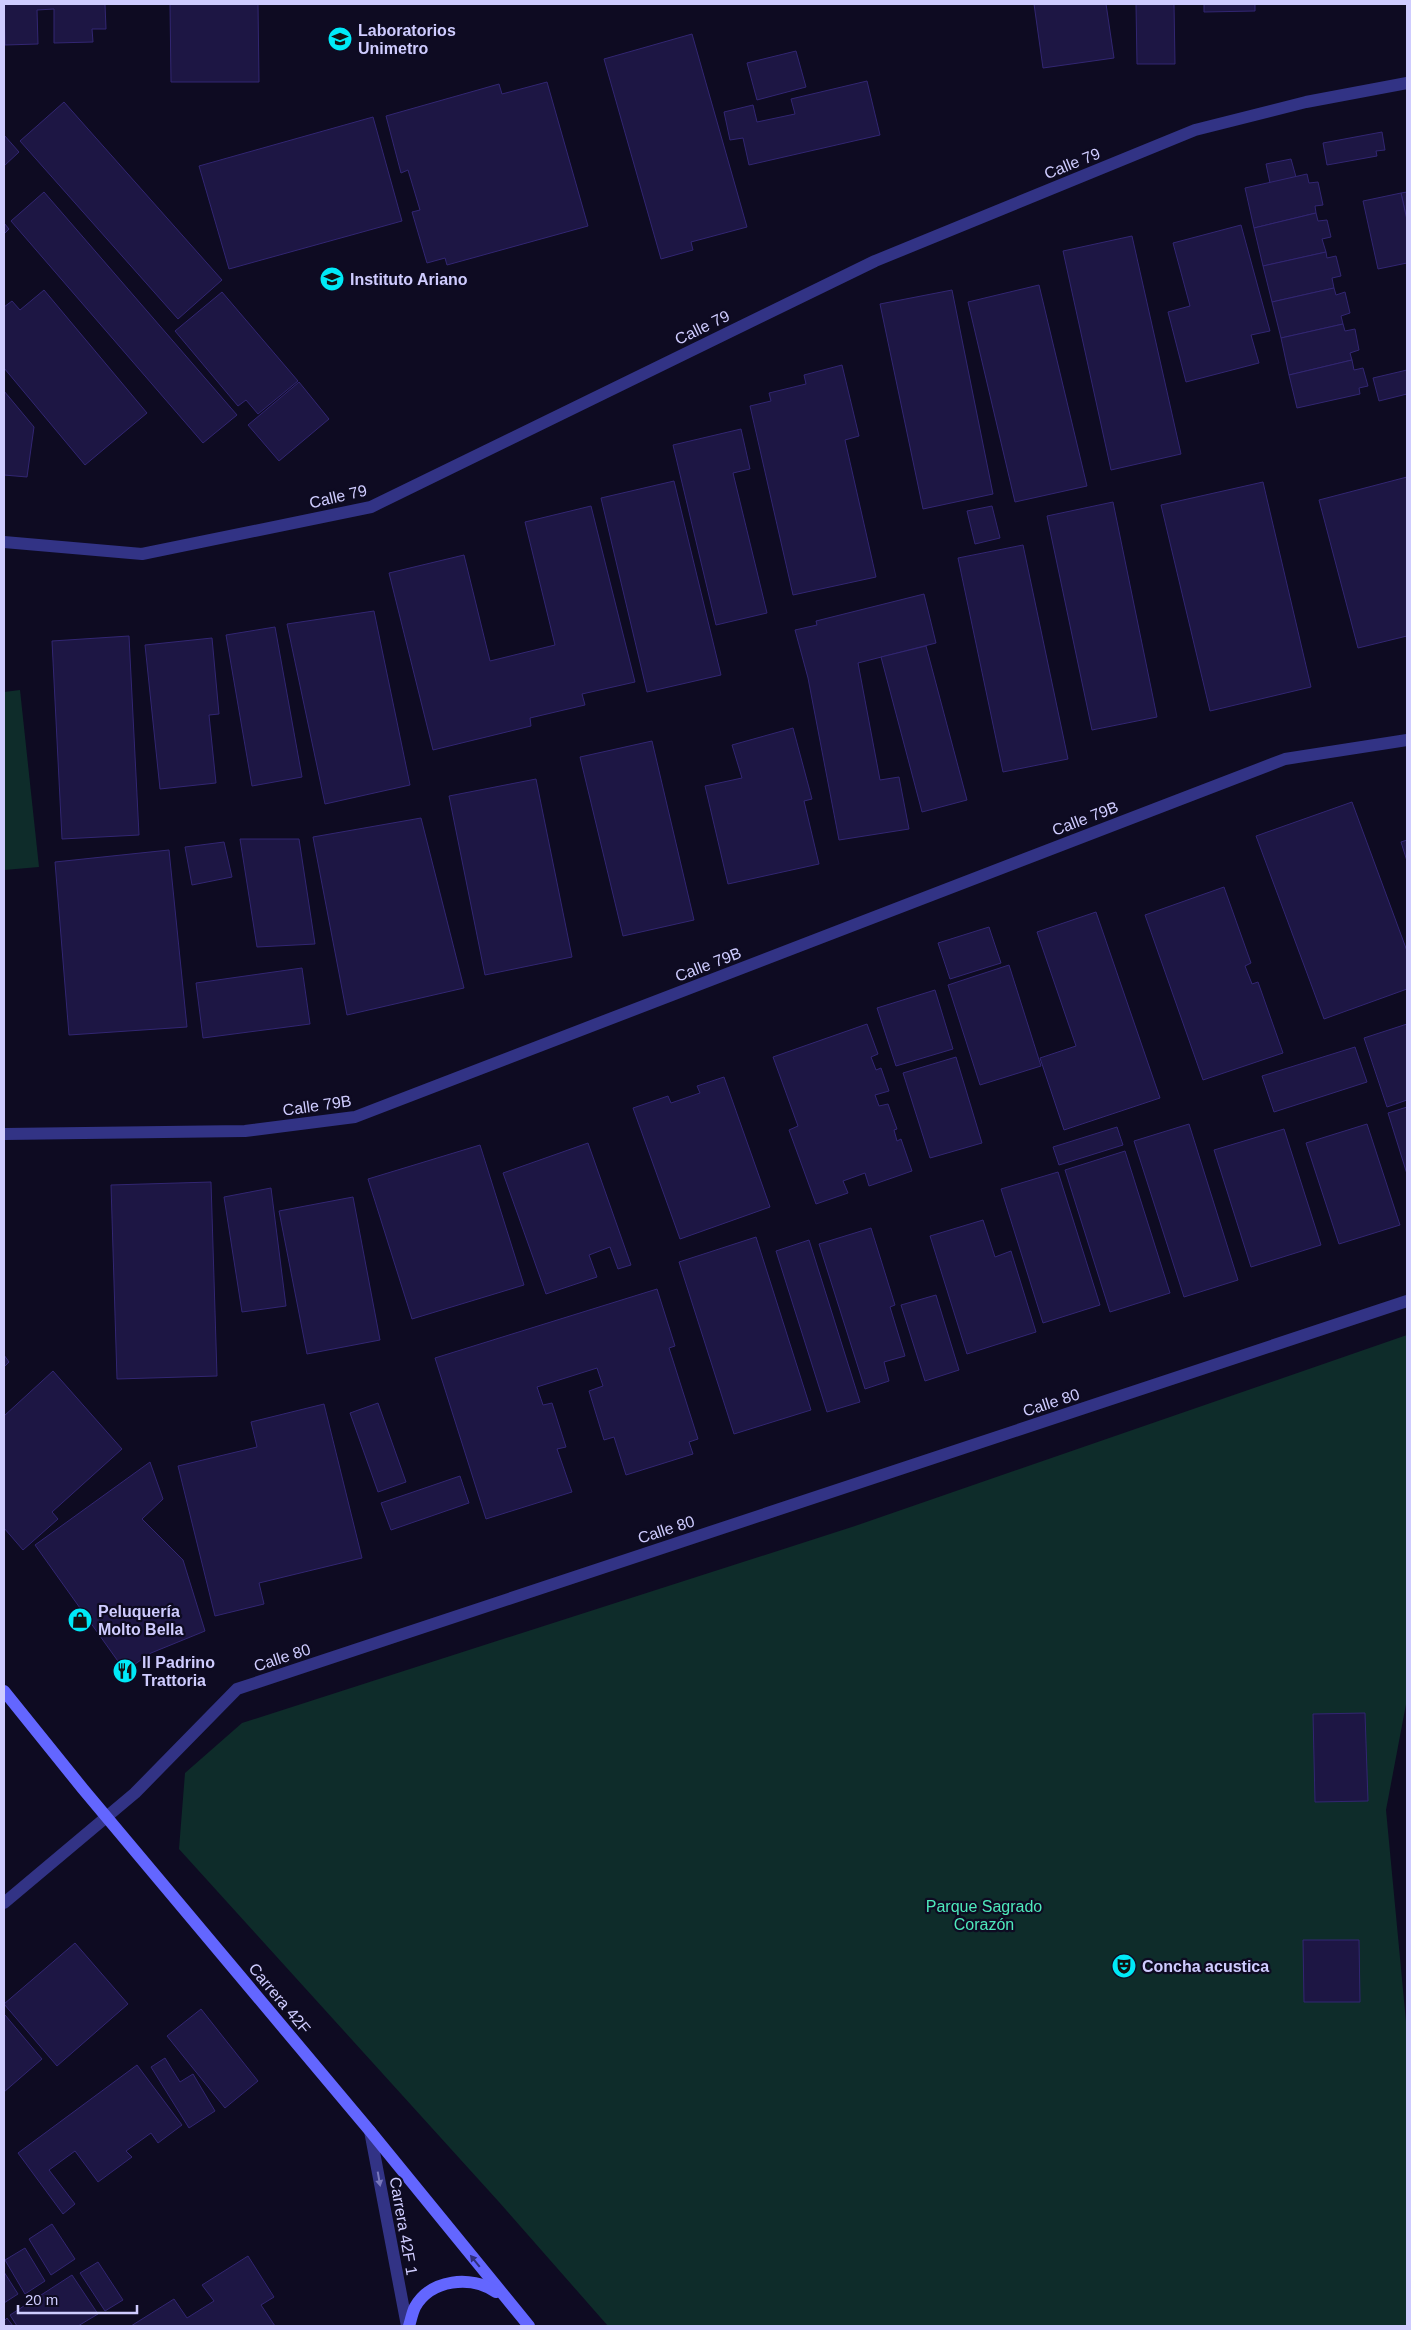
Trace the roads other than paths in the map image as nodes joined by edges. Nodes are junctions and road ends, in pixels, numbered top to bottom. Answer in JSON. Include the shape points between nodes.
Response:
{"nodes":[{"id":1,"x":1407,"y":83,"type":"edge"},
{"id":2,"x":4,"y":542,"type":"edge"},
{"id":3,"x":1407,"y":740,"type":"edge"},
{"id":4,"x":4,"y":1134,"type":"edge"},
{"id":5,"x":1407,"y":1301,"type":"edge"},
{"id":6,"x":4,"y":1691,"type":"edge"},
{"id":7,"x":107,"y":1816,"type":"junction"},
{"id":8,"x":4,"y":1903,"type":"edge"},
{"id":9,"x":370,"y":2131,"type":"junction"},
{"id":10,"x":506,"y":2299,"type":"junction"},
{"id":11,"x":408,"y":2326,"type":"edge"},
{"id":12,"x":529,"y":2326,"type":"edge"}],
"edges":[{"from":1,"to":2,"type":"street","name":"Calle 79","via":[[1306,102],[1196,130],[875,261],[371,507],[142,554]]},
{"from":3,"to":4,"type":"street","name":"Calle 79B","via":[[1285,759],[355,1117],[245,1131]]},
{"from":5,"to":7,"type":"street","name":"Calle 80","via":[[237,1689],[135,1793]]},
{"from":6,"to":7,"type":"main road","name":"Carrera 42F"},
{"from":7,"to":8,"type":"street","name":"Calle 80"},
{"from":7,"to":9,"type":"main road","name":"Carrera 42F"},
{"from":10,"to":9,"type":"main road","name":"Carrera 42F","one_way":true},
{"from":9,"to":11,"type":"street","name":"Carrera 42F 1","one_way":true},
{"from":10,"to":11,"type":"main road","via":[[484,2284],[458,2281],[434,2289],[416,2306]]},
{"from":10,"to":12,"type":"main road","name":"Carrera 42F"}]}
